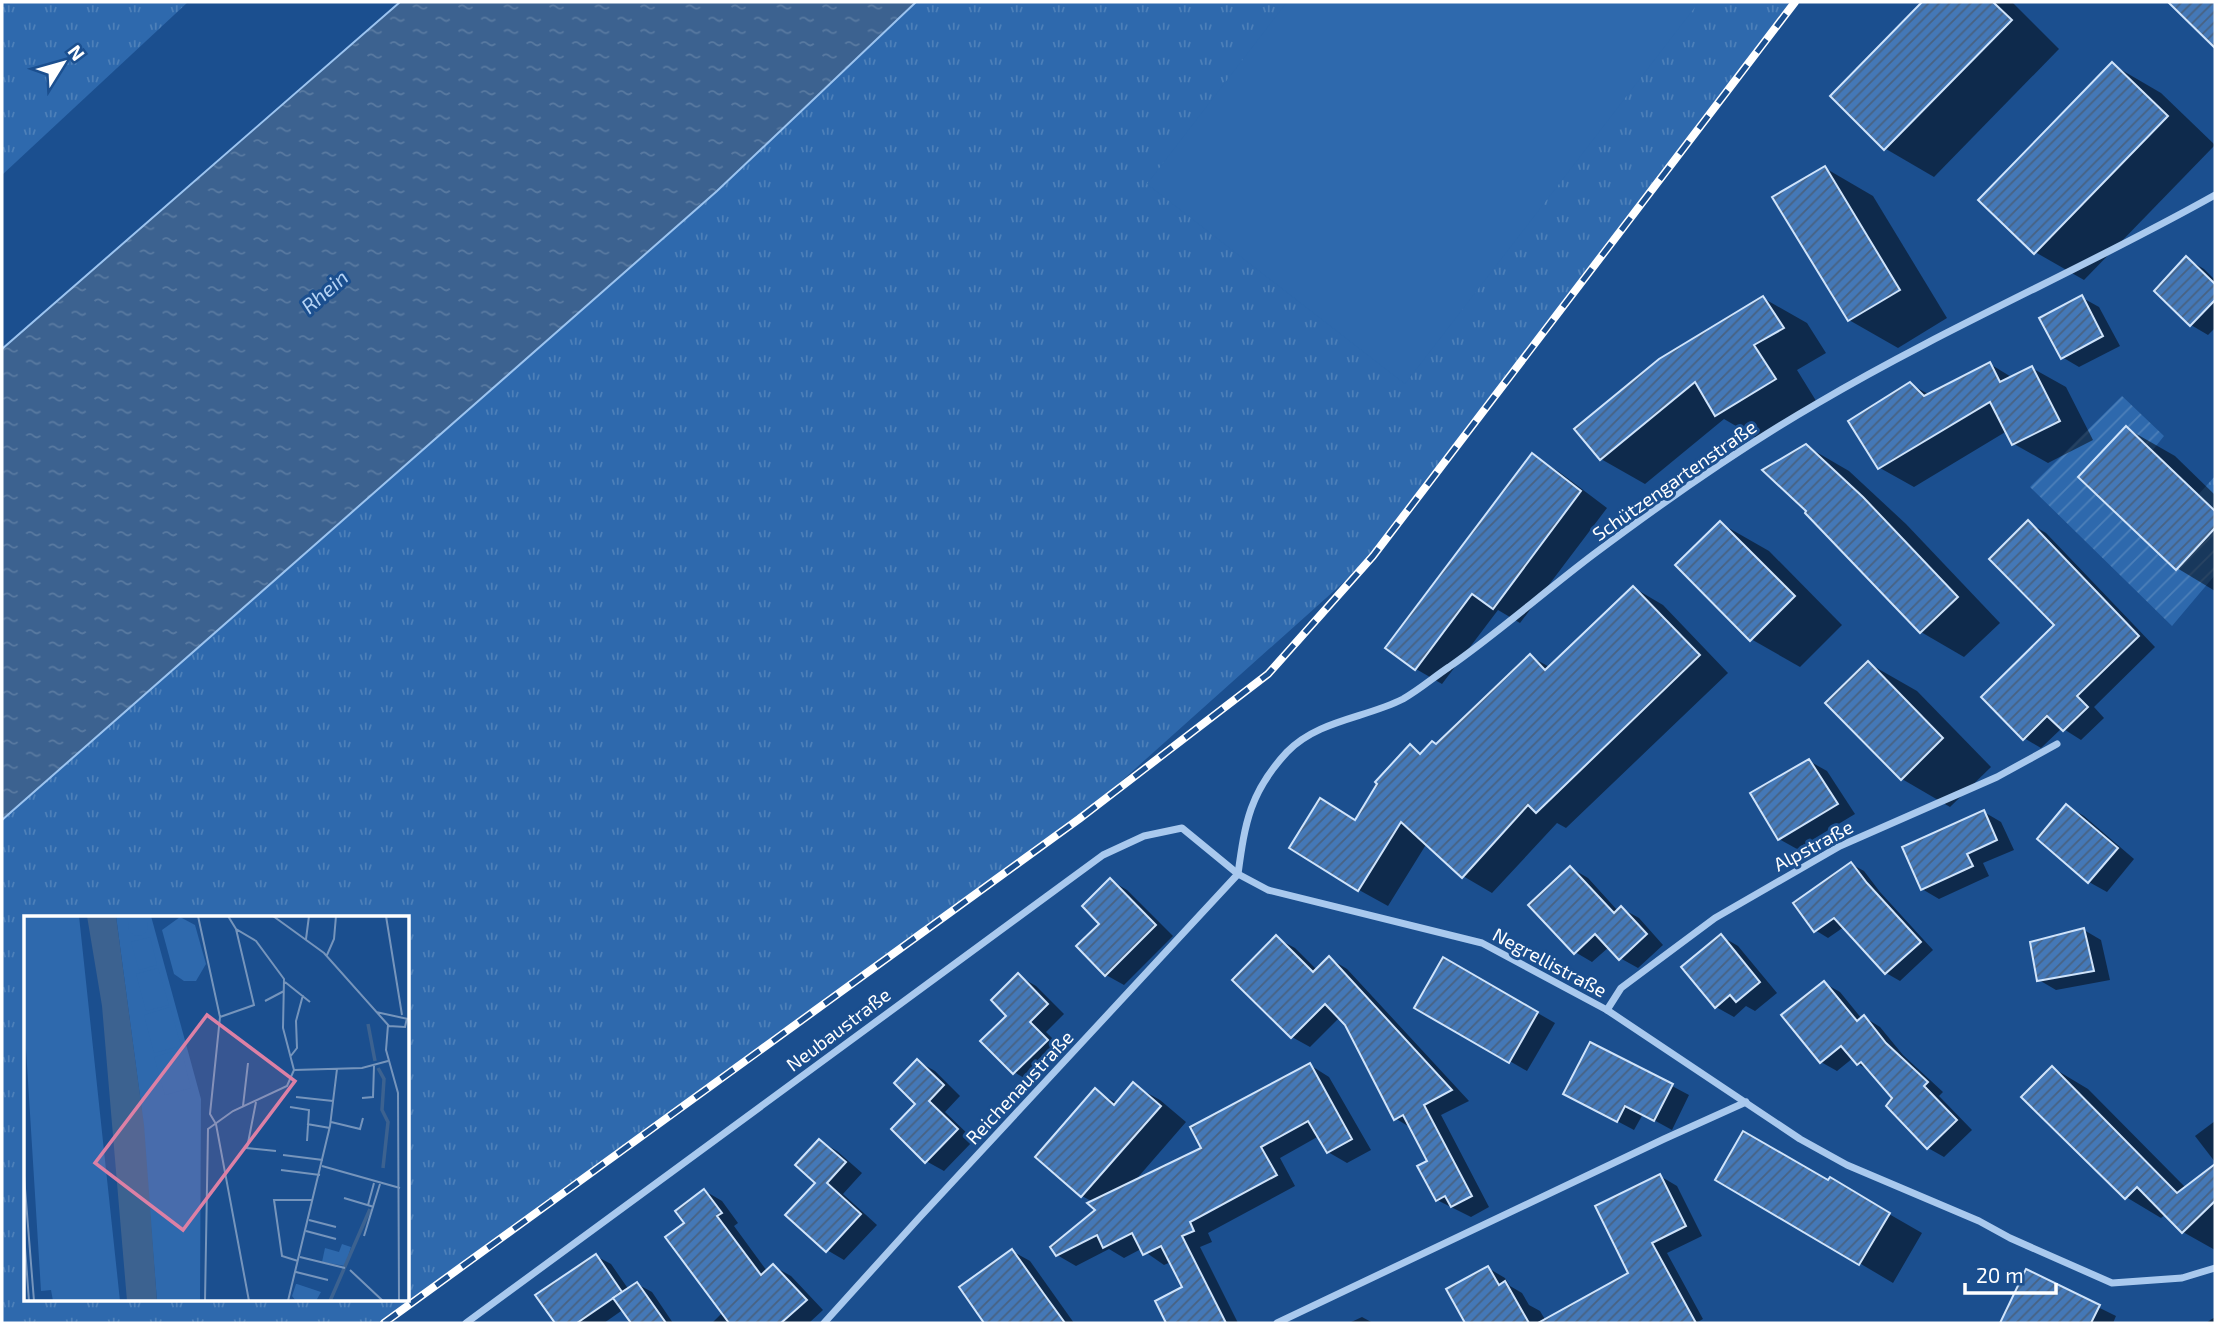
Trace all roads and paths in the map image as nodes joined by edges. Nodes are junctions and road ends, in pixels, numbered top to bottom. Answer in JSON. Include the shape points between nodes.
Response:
{"nodes":[{"id":1,"x":2215,"y":195,"type":"edge"},
{"id":2,"x":2057,"y":744,"type":"dead end"},
{"id":3,"x":1238,"y":874,"type":"junction"},
{"id":4,"x":1608,"y":1010,"type":"junction"},
{"id":5,"x":1746,"y":1102,"type":"junction"},
{"id":6,"x":2215,"y":1268,"type":"edge"},
{"id":7,"x":466,"y":1323,"type":"edge"},
{"id":8,"x":824,"y":1323,"type":"edge"},
{"id":9,"x":1277,"y":1323,"type":"edge"}],
"edges":[{"from":1,"to":3,"type":"street","name":"Schützengartenstraße","via":[[1816,403],[1692,483],[1403,699],[1315,731],[1290,749],[1252,803]]},
{"from":2,"to":4,"type":"street","name":"Alpstraße","via":[[1997,778],[1840,846],[1715,918],[1621,988]]},
{"from":3,"to":4,"type":"street","name":"Negrellistraße","via":[[1268,890],[1482,943]]},
{"from":3,"to":7,"type":"street","name":"Neubaustraße","via":[[1182,828],[1144,836],[1103,855]]},
{"from":3,"to":8,"type":"street","name":"Reichenaustraße"},
{"from":4,"to":5,"type":"street","name":"Negrellistraße"},
{"from":5,"to":6,"type":"street","name":"Negrellistraße","via":[[1847,1165],[2112,1283],[2182,1278]]},
{"from":5,"to":9,"type":"street"}]}
